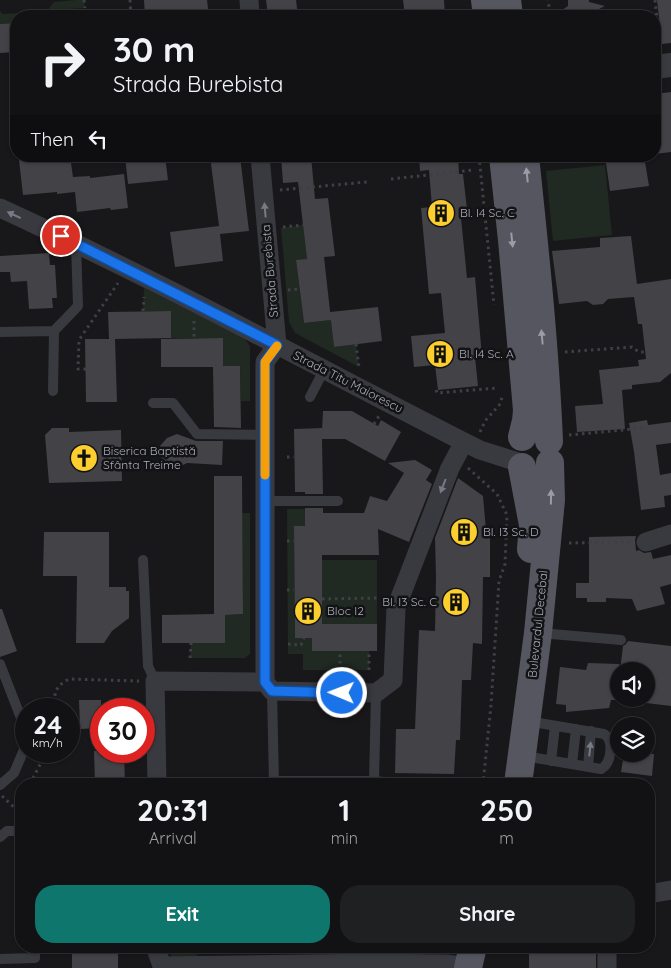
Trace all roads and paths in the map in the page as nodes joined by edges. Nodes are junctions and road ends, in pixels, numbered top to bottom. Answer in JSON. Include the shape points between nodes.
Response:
{"nodes":[{"id":1,"x":84,"y":0,"type":"edge"},
{"id":2,"x":85,"y":8,"type":"dead end"},
{"id":3,"x":261,"y":162,"type":"edge"},
{"id":4,"x":504,"y":162,"type":"edge"},
{"id":5,"x":526,"y":162,"type":"edge"},
{"id":6,"x":473,"y":170,"type":"dead end"},
{"id":7,"x":391,"y":179,"type":"dead end"},
{"id":8,"x":367,"y":182,"type":"dead end"},
{"id":9,"x":277,"y":190,"type":"dead end"},
{"id":10,"x":0,"y":208,"type":"edge"},
{"id":11,"x":303,"y":225,"type":"dead end"},
{"id":12,"x":281,"y":228,"type":"dead end"},
{"id":13,"x":76,"y":243,"type":"junction"},
{"id":14,"x":122,"y":277,"type":"dead end"},
{"id":15,"x":300,"y":289,"type":"dead end"},
{"id":16,"x":286,"y":290,"type":"dead end"},
{"id":17,"x":144,"y":296,"type":"dead end"},
{"id":18,"x":144,"y":311,"type":"dead end"},
{"id":19,"x":194,"y":313,"type":"dead end"},
{"id":20,"x":0,"y":332,"type":"edge"},
{"id":21,"x":54,"y":332,"type":"junction"},
{"id":22,"x":194,"y":338,"type":"dead end"},
{"id":23,"x":356,"y":344,"type":"dead end"},
{"id":24,"x":277,"y":345,"type":"junction"},
{"id":25,"x":646,"y":352,"type":"dead end"},
{"id":26,"x":556,"y":353,"type":"dead end"},
{"id":27,"x":359,"y":367,"type":"dead end"},
{"id":28,"x":86,"y":369,"type":"dead end"},
{"id":29,"x":324,"y":370,"type":"junction"},
{"id":30,"x":497,"y":388,"type":"dead end"},
{"id":31,"x":436,"y":390,"type":"dead end"},
{"id":32,"x":53,"y":391,"type":"dead end"},
{"id":33,"x":310,"y":397,"type":"dead end"},
{"id":34,"x":153,"y":402,"type":"dead end"},
{"id":35,"x":644,"y":428,"type":"dead end"},
{"id":36,"x":265,"y":435,"type":"junction"},
{"id":37,"x":472,"y":446,"type":"junction"},
{"id":38,"x":554,"y":447,"type":"junction"},
{"id":39,"x":520,"y":452,"type":"junction"},
{"id":40,"x":286,"y":457,"type":"dead end"},
{"id":41,"x":294,"y":457,"type":"dead end"},
{"id":42,"x":265,"y":501,"type":"junction"},
{"id":43,"x":338,"y":501,"type":"dead end"},
{"id":44,"x":671,"y":534,"type":"edge"},
{"id":45,"x":287,"y":541,"type":"dead end"},
{"id":46,"x":294,"y":541,"type":"dead end"},
{"id":47,"x":646,"y":542,"type":"joint"},
{"id":48,"x":566,"y":543,"type":"dead end"},
{"id":49,"x":143,"y":560,"type":"dead end"},
{"id":50,"x":287,"y":590,"type":"dead end"},
{"id":51,"x":294,"y":590,"type":"dead end"},
{"id":52,"x":377,"y":598,"type":"dead end"},
{"id":53,"x":322,"y":599,"type":"dead end"},
{"id":54,"x":538,"y":633,"type":"junction"},
{"id":55,"x":304,"y":638,"type":"dead end"},
{"id":56,"x":621,"y":640,"type":"dead end"},
{"id":57,"x":190,"y":643,"type":"dead end"},
{"id":58,"x":288,"y":644,"type":"dead end"},
{"id":59,"x":340,"y":651,"type":"dead end"},
{"id":60,"x":369,"y":651,"type":"dead end"},
{"id":61,"x":190,"y":658,"type":"dead end"},
{"id":62,"x":0,"y":664,"type":"edge"},
{"id":63,"x":340,"y":670,"type":"dead end"},
{"id":64,"x":368,"y":670,"type":"dead end"},
{"id":65,"x":155,"y":681,"type":"junction"},
{"id":66,"x":268,"y":687,"type":"junction"},
{"id":67,"x":376,"y":693,"type":"junction"},
{"id":68,"x":54,"y":698,"type":"edge"},
{"id":69,"x":15,"y":703,"type":"edge"},
{"id":70,"x":527,"y":721,"type":"junction"},
{"id":71,"x":555,"y":726,"type":"junction"},
{"id":72,"x":576,"y":729,"type":"junction"},
{"id":73,"x":591,"y":732,"type":"junction"},
{"id":74,"x":523,"y":756,"type":"junction"},
{"id":75,"x":551,"y":761,"type":"junction"},
{"id":76,"x":18,"y":763,"type":"edge"},
{"id":77,"x":41,"y":763,"type":"edge"},
{"id":78,"x":572,"y":764,"type":"junction"},
{"id":79,"x":588,"y":767,"type":"junction"},
{"id":80,"x":33,"y":778,"type":"edge"},
{"id":81,"x":157,"y":778,"type":"edge"},
{"id":82,"x":274,"y":778,"type":"edge"},
{"id":83,"x":374,"y":778,"type":"edge"},
{"id":84,"x":507,"y":778,"type":"edge"},
{"id":85,"x":519,"y":778,"type":"edge"},
{"id":86,"x":0,"y":785,"type":"edge"},
{"id":87,"x":0,"y":794,"type":"edge"},
{"id":88,"x":15,"y":808,"type":"edge"},
{"id":89,"x":15,"y":831,"type":"edge"},
{"id":90,"x":0,"y":837,"type":"edge"},
{"id":91,"x":671,"y":890,"type":"edge"},
{"id":92,"x":655,"y":893,"type":"edge"},
{"id":93,"x":36,"y":953,"type":"edge"},
{"id":94,"x":157,"y":953,"type":"edge"},
{"id":95,"x":607,"y":953,"type":"edge"},
{"id":96,"x":0,"y":959,"type":"edge"},
{"id":97,"x":473,"y":962,"type":"edge"},
{"id":98,"x":608,"y":968,"type":"edge"}],
"edges":[{"from":1,"to":2,"type":"path"},
{"from":24,"to":3,"type":"street","name":"Strada Burebista","one_way":true},
{"from":4,"to":39,"type":"main road","name":"Bulevardul Decebal","one_way":true,"via":[[527,410]]},
{"from":38,"to":5,"type":"main road","name":"Bulevardul Decebal","one_way":true},
{"from":6,"to":7,"type":"path"},
{"from":8,"to":9,"type":"path"},
{"from":13,"to":10,"type":"street","name":"Strada Titu Maiorescu","one_way":true},
{"from":11,"to":12,"type":"path"},
{"from":13,"to":21,"type":"lane","via":[[78,306]]},
{"from":13,"to":24,"type":"street","name":"Strada Titu Maiorescu"},
{"from":14,"to":28,"type":"path","via":[[79,340],[78,369]]},
{"from":15,"to":16,"type":"path"},
{"from":17,"to":18,"type":"path"},
{"from":19,"to":22,"type":"path"},
{"from":20,"to":21,"type":"lane"},
{"from":21,"to":32,"type":"lane"},
{"from":23,"to":27,"type":"path"},
{"from":24,"to":29,"type":"street","name":"Strada Titu Maiorescu"},
{"from":24,"to":36,"type":"street","via":[[265,362]]},
{"from":25,"to":26,"type":"path","via":[[638,352],[632,347]]},
{"from":29,"to":33,"type":"lane"},
{"from":29,"to":37,"type":"street","name":"Strada Titu Maiorescu"},
{"from":30,"to":31,"type":"path","via":[[437,393]]},
{"from":34,"to":36,"type":"lane","via":[[173,403],[197,434]]},
{"from":35,"to":38,"type":"path"},
{"from":36,"to":42,"type":"street"},
{"from":37,"to":39,"type":"street","name":"Strada Titu Maiorescu"},
{"from":37,"to":67,"type":"street","one_way":true,"via":[[450,468],[396,608],[393,680]]},
{"from":38,"to":39,"type":"main road","via":[[545,437],[533,433],[527,434]]},
{"from":54,"to":38,"type":"main road","name":"Bulevardul Decebal","one_way":true},
{"from":39,"to":84,"type":"main road","name":"Bulevardul Decebal","via":[[533,525]]},
{"from":40,"to":41,"type":"path"},
{"from":42,"to":43,"type":"lane"},
{"from":42,"to":66,"type":"street"},
{"from":44,"to":47,"type":"street"},
{"from":45,"to":46,"type":"path"},
{"from":47,"to":48,"type":"path"},
{"from":49,"to":65,"type":"lane","via":[[148,666]]},
{"from":50,"to":51,"type":"path"},
{"from":52,"to":53,"type":"path"},
{"from":54,"to":56,"type":"lane"},
{"from":54,"to":70,"type":"main road","name":"Bulevardul Decebal"},
{"from":55,"to":58,"type":"path","via":[[301,645]]},
{"from":57,"to":61,"type":"path"},
{"from":59,"to":63,"type":"path"},
{"from":60,"to":64,"type":"path"},
{"from":62,"to":69,"type":"lane"},
{"from":65,"to":66,"type":"street"},
{"from":65,"to":68,"type":"path","via":[[69,679],[62,683]]},
{"from":65,"to":81,"type":"street"},
{"from":66,"to":67,"type":"street"},
{"from":66,"to":82,"type":"lane"},
{"from":67,"to":83,"type":"lane"},
{"from":70,"to":71,"type":"lane"},
{"from":70,"to":74,"type":"main road","name":"Bulevardul Decebal"},
{"from":71,"to":72,"type":"lane"},
{"from":71,"to":75,"type":"lane"},
{"from":72,"to":73,"type":"lane"},
{"from":72,"to":78,"type":"lane"},
{"from":79,"to":73,"type":"lane","one_way":true},
{"from":73,"to":79,"type":"lane","via":[[608,736],[609,761],[601,769]]},
{"from":74,"to":75,"type":"lane"},
{"from":74,"to":85,"type":"main road","name":"Bulevardul Decebal"},
{"from":75,"to":78,"type":"lane"},
{"from":76,"to":86,"type":"lane","via":[[14,773]]},
{"from":77,"to":80,"type":"path"},
{"from":78,"to":79,"type":"lane"},
{"from":87,"to":88,"type":"path"},
{"from":89,"to":90,"type":"lane","via":[[7,831]]},
{"from":91,"to":92,"type":"street"},
{"from":93,"to":96,"type":"lane","via":[[36,958]]},
{"from":94,"to":97,"type":"street","via":[[162,966]]},
{"from":95,"to":98,"type":"street"}]}
